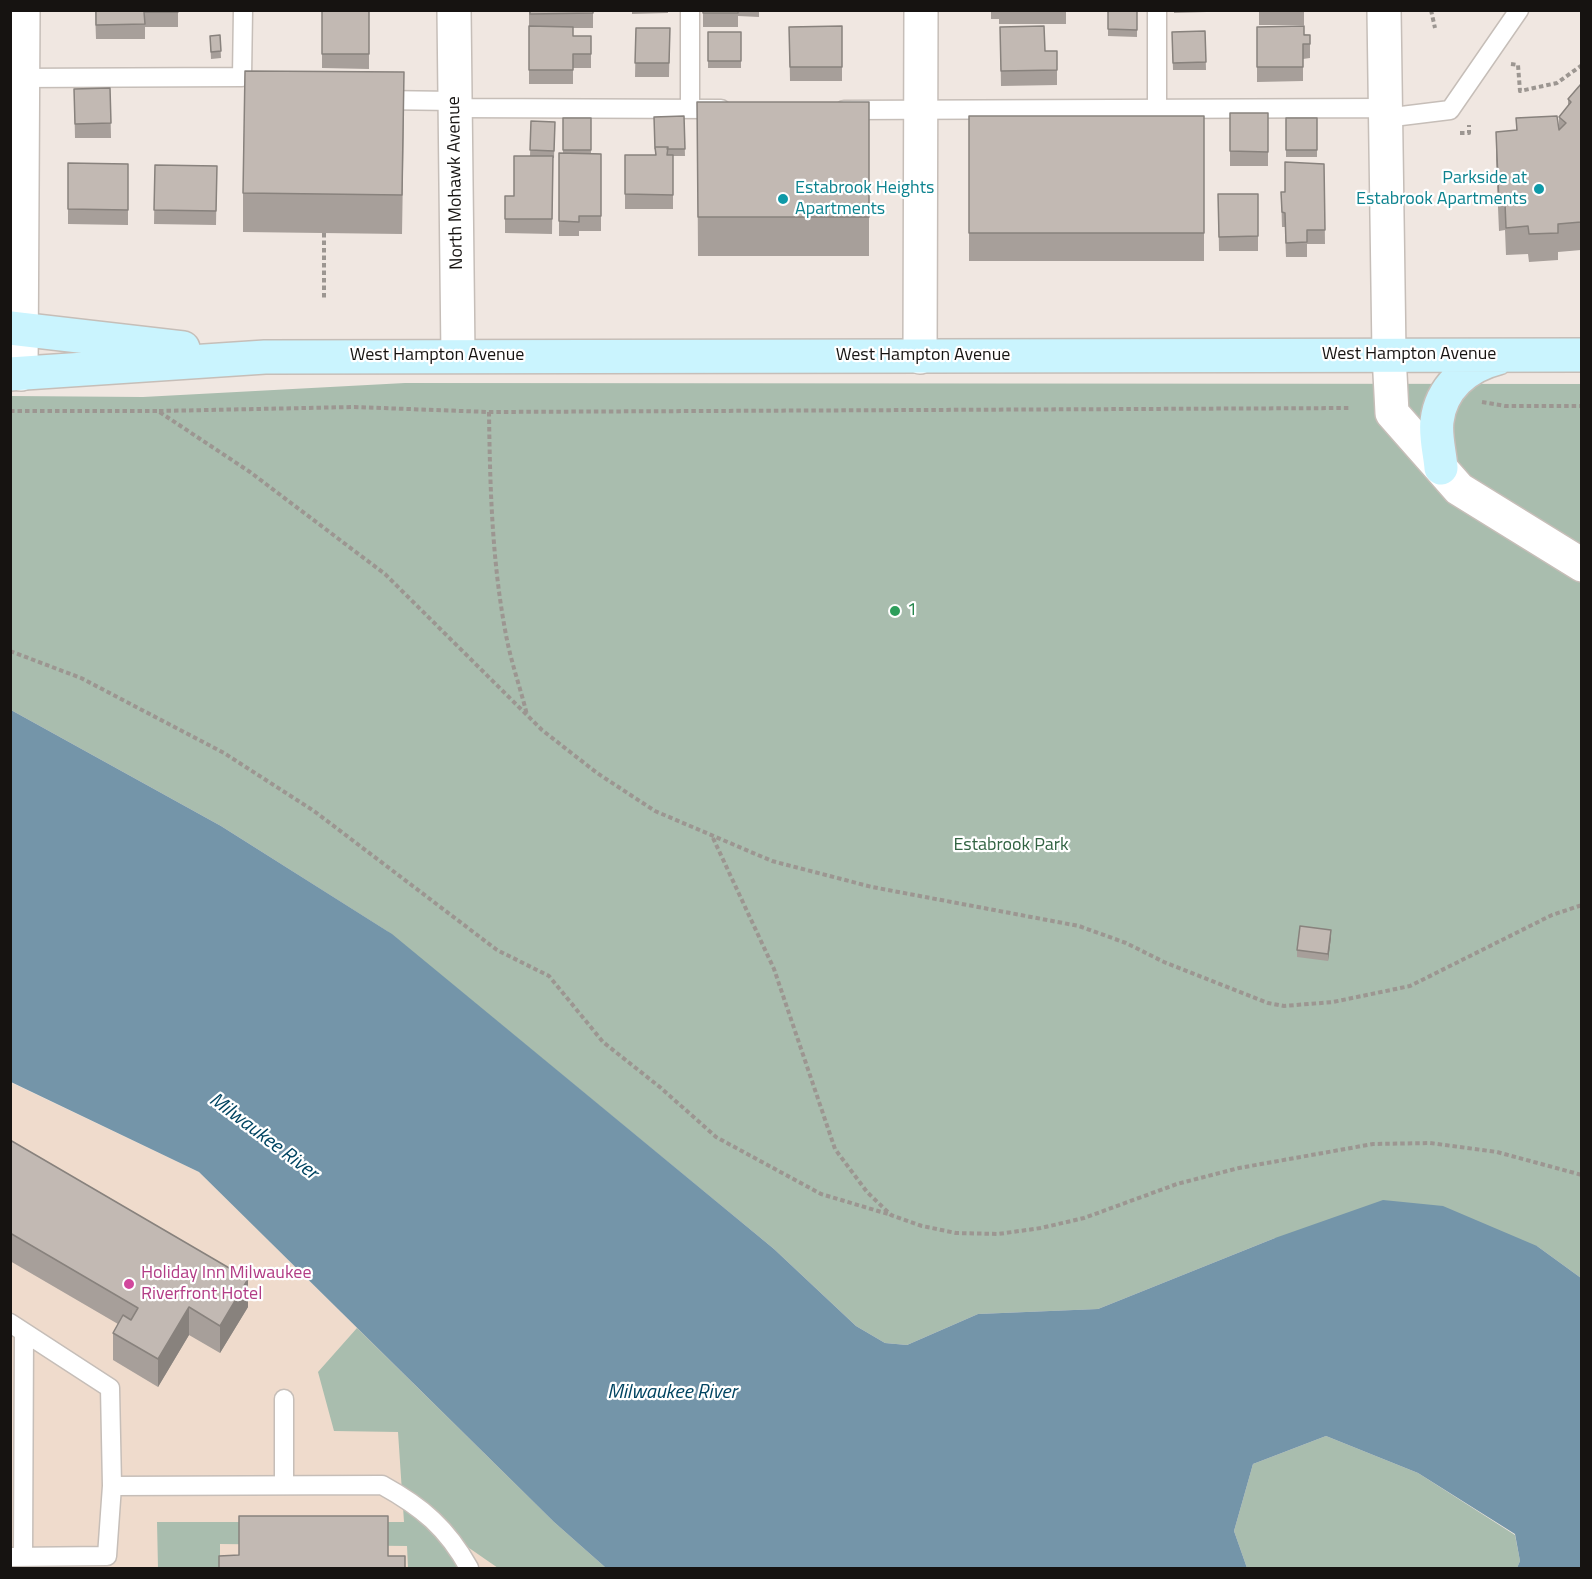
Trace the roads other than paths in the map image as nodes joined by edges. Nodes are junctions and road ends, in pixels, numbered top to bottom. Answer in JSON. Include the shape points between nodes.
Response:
{"nodes":[{"id":1,"x":23,"y":10,"type":"edge"},
{"id":2,"x":243,"y":10,"type":"edge"},
{"id":3,"x":454,"y":10,"type":"edge"},
{"id":4,"x":690,"y":10,"type":"edge"},
{"id":5,"x":921,"y":10,"type":"edge"},
{"id":6,"x":1157,"y":10,"type":"edge"},
{"id":7,"x":1384,"y":10,"type":"edge"},
{"id":8,"x":1520,"y":10,"type":"edge"},
{"id":9,"x":242,"y":77,"type":"junction"},
{"id":10,"x":17,"y":78,"type":"edge"},
{"id":11,"x":255,"y":93,"type":"edge"},
{"id":12,"x":362,"y":100,"type":"edge"},
{"id":13,"x":455,"y":104,"type":"junction"},
{"id":14,"x":690,"y":109,"type":"junction"},
{"id":15,"x":736,"y":109,"type":"edge"},
{"id":16,"x":1157,"y":109,"type":"junction"},
{"id":17,"x":827,"y":110,"type":"edge"},
{"id":18,"x":921,"y":110,"type":"junction"},
{"id":19,"x":1385,"y":113,"type":"junction"},
{"id":20,"x":16,"y":329,"type":"edge"},
{"id":21,"x":1389,"y":354,"type":"junction"},
{"id":22,"x":1581,"y":354,"type":"edge"},
{"id":23,"x":1514,"y":355,"type":"junction"},
{"id":24,"x":266,"y":357,"type":"junction"},
{"id":25,"x":458,"y":357,"type":"junction"},
{"id":26,"x":920,"y":357,"type":"junction"},
{"id":27,"x":16,"y":374,"type":"edge"},
{"id":28,"x":1441,"y":468,"type":"junction"},
{"id":29,"x":1581,"y":565,"type":"edge"},
{"id":30,"x":17,"y":1328,"type":"edge"},
{"id":31,"x":284,"y":1399,"type":"dead end"},
{"id":32,"x":284,"y":1485,"type":"junction"},
{"id":33,"x":112,"y":1486,"type":"junction"},
{"id":34,"x":17,"y":1557,"type":"edge"},
{"id":35,"x":469,"y":1569,"type":"edge"}],
"edges":[{"from":1,"to":10,"type":"street"},
{"from":2,"to":9,"type":"lane"},
{"from":3,"to":13,"type":"street","name":"North Mohawk Avenue"},
{"from":4,"to":14,"type":"lane"},
{"from":5,"to":18,"type":"street"},
{"from":6,"to":16,"type":"lane"},
{"from":7,"to":19,"type":"street"},
{"from":8,"to":19,"type":"lane","via":[[1450,110]]},
{"from":9,"to":10,"type":"lane"},
{"from":9,"to":11,"type":"lane"},
{"from":10,"to":20,"type":"street"},
{"from":12,"to":13,"type":"lane"},
{"from":13,"to":14,"type":"lane"},
{"from":13,"to":25,"type":"street","name":"North Mohawk Avenue"},
{"from":14,"to":15,"type":"lane"},
{"from":16,"to":18,"type":"lane"},
{"from":16,"to":19,"type":"lane"},
{"from":17,"to":18,"type":"lane"},
{"from":18,"to":26,"type":"street"},
{"from":19,"to":21,"type":"street"},
{"from":20,"to":24,"type":"main road","name":"West Hampton Avenue"},
{"from":20,"to":27,"type":"street"},
{"from":21,"to":23,"type":"main road","name":"West Hampton Avenue"},
{"from":21,"to":26,"type":"main road","name":"West Hampton Avenue"},
{"from":21,"to":28,"type":"street","via":[[1392,413]]},
{"from":22,"to":23,"type":"main road","name":"West Hampton Avenue"},
{"from":23,"to":28,"type":"main road","via":[[1485,361],[1457,378],[1446,395],[1437,422]]},
{"from":24,"to":25,"type":"main road","name":"West Hampton Avenue"},
{"from":24,"to":27,"type":"main road","name":"West Hampton Avenue"},
{"from":25,"to":26,"type":"main road","name":"West Hampton Avenue"},
{"from":28,"to":29,"type":"street","via":[[1459,489]]},
{"from":30,"to":33,"type":"lane","via":[[110,1388]]},
{"from":30,"to":34,"type":"lane"},
{"from":31,"to":32,"type":"lane"},
{"from":32,"to":33,"type":"lane"},
{"from":32,"to":35,"type":"lane","via":[[382,1485],[436,1520]]},
{"from":33,"to":34,"type":"lane","via":[[107,1556]]}]}
